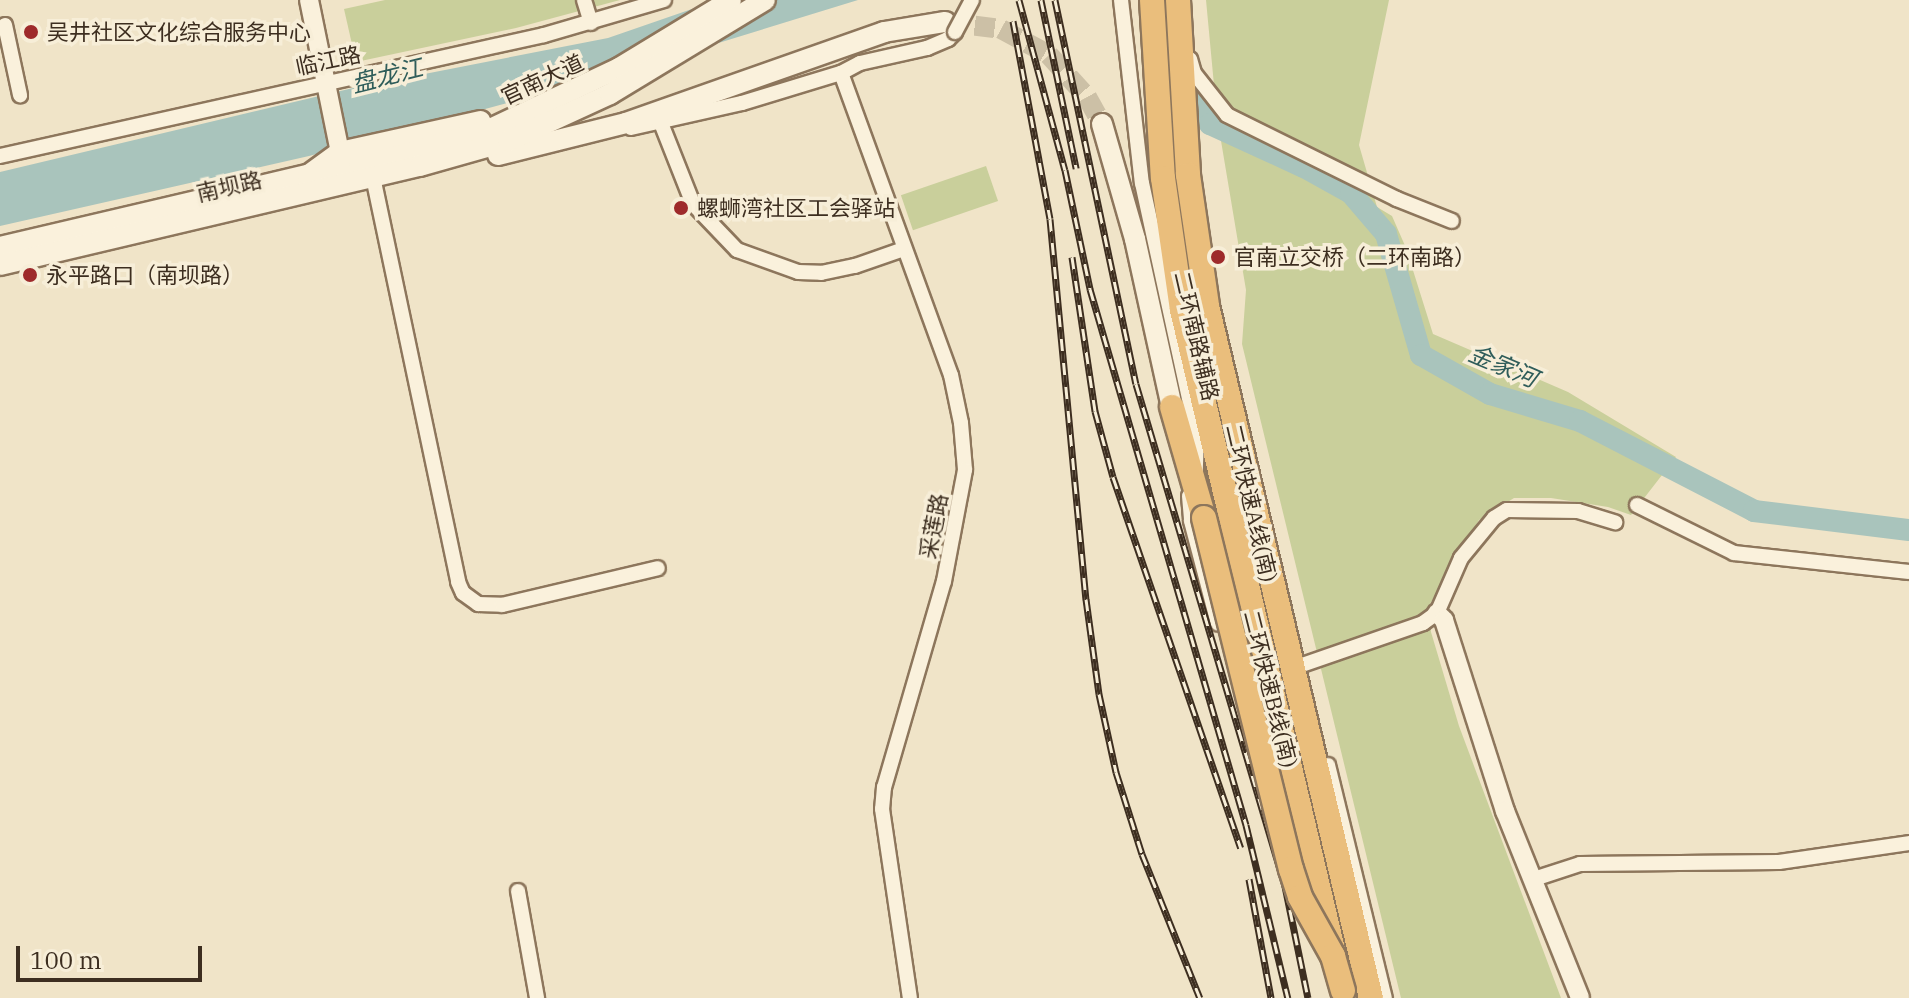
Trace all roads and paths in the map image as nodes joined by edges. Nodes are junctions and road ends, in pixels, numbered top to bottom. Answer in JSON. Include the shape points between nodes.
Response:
{"nodes":[{"id":1,"x":309,"y":0,"type":"edge"},
{"id":2,"x":584,"y":0,"type":"edge"},
{"id":3,"x":664,"y":0,"type":"edge"},
{"id":4,"x":731,"y":0,"type":"edge"},
{"id":5,"x":765,"y":0,"type":"edge"},
{"id":6,"x":972,"y":0,"type":"edge"},
{"id":7,"x":1121,"y":0,"type":"edge"},
{"id":8,"x":1152,"y":0,"type":"edge"},
{"id":9,"x":1178,"y":0,"type":"edge"},
{"id":10,"x":1188,"y":0,"type":"edge"},
{"id":11,"x":591,"y":23,"type":"junction"},
{"id":12,"x":5,"y":25,"type":"dead end"},
{"id":13,"x":950,"y":27,"type":"junction"},
{"id":14,"x":1190,"y":59,"type":"junction"},
{"id":15,"x":841,"y":73,"type":"junction"},
{"id":16,"x":328,"y":87,"type":"junction"},
{"id":17,"x":20,"y":95,"type":"dead end"},
{"id":18,"x":661,"y":123,"type":"junction"},
{"id":19,"x":1102,"y":124,"type":"tunnel mouth"},
{"id":20,"x":523,"y":126,"type":"junction"},
{"id":21,"x":591,"y":133,"type":"junction"},
{"id":22,"x":340,"y":149,"type":"junction"},
{"id":23,"x":468,"y":153,"type":"joint"},
{"id":24,"x":0,"y":156,"type":"edge"},
{"id":25,"x":366,"y":172,"type":"junction"},
{"id":26,"x":308,"y":175,"type":"junction"},
{"id":27,"x":1452,"y":221,"type":"dead end"},
{"id":28,"x":0,"y":247,"type":"edge"},
{"id":29,"x":904,"y":249,"type":"junction"},
{"id":30,"x":0,"y":265,"type":"edge"},
{"id":31,"x":1172,"y":407,"type":"joint"},
{"id":32,"x":1193,"y":481,"type":"junction"},
{"id":33,"x":1637,"y":505,"type":"dead end"},
{"id":34,"x":1615,"y":522,"type":"dead end"},
{"id":35,"x":658,"y":568,"type":"dead end"},
{"id":36,"x":1909,"y":572,"type":"edge"},
{"id":37,"x":1437,"y":613,"type":"junction"},
{"id":38,"x":1302,"y":665,"type":"junction"},
{"id":39,"x":1909,"y":843,"type":"edge"},
{"id":40,"x":1534,"y":879,"type":"junction"},
{"id":41,"x":518,"y":891,"type":"dead end"},
{"id":42,"x":1341,"y":996,"type":"edge"},
{"id":43,"x":537,"y":998,"type":"edge"},
{"id":44,"x":910,"y":998,"type":"edge"},
{"id":45,"x":1371,"y":998,"type":"edge"},
{"id":46,"x":1385,"y":998,"type":"edge"},
{"id":47,"x":1580,"y":998,"type":"edge"}],
"edges":[{"from":1,"to":16,"type":"street"},
{"from":2,"to":11,"type":"street"},
{"from":3,"to":11,"type":"street","name":"临江路"},
{"from":4,"to":20,"type":"main road","name":"官南大道"},
{"from":5,"to":20,"type":"main road","name":"官南大道","via":[[626,85]]},
{"from":6,"to":13,"type":"street","bridge":true},
{"from":7,"to":32,"type":"street","name":"二环南路辅路","via":[[1147,208],[1197,435]]},
{"from":8,"to":42,"type":"highway","name":"二环快速B线(南)","bridge":true,"via":[[1163,178],[1182,310]]},
{"from":9,"to":45,"type":"highway","name":"二环快速A线(南)","via":[[1188,175],[1205,294]]},
{"from":10,"to":14,"type":"street","name":"二环南路辅路"},
{"from":11,"to":16,"type":"street","name":"临江路"},
{"from":12,"to":17,"type":"street"},
{"from":13,"to":15,"type":"street","via":[[948,39],[927,48],[860,63]]},
{"from":13,"to":21,"type":"main road","via":[[884,32]]},
{"from":14,"to":27,"type":"street","via":[[1194,73],[1227,115]]},
{"from":14,"to":38,"type":"street","name":"二环南路辅路","via":[[1195,170],[1212,286]]},
{"from":15,"to":18,"type":"street"},
{"from":15,"to":29,"type":"street","name":"采莲路"},
{"from":16,"to":22,"type":"street"},
{"from":16,"to":24,"type":"street","name":"临江路"},
{"from":18,"to":21,"type":"street"},
{"from":18,"to":29,"type":"street","via":[[693,204],[737,250],[798,272],[821,273]]},
{"from":19,"to":31,"type":"main road","via":[[1135,239]]},
{"from":20,"to":22,"type":"main road","via":[[473,122]]},
{"from":20,"to":23,"type":"main road","name":"官南大道"},
{"from":20,"to":25,"type":"main road","name":"官南大道","via":[[462,139]]},
{"from":21,"to":25,"type":"main road","via":[[509,153]]},
{"from":22,"to":26,"type":"main road"},
{"from":23,"to":25,"type":"main road","name":"南坝路"},
{"from":25,"to":26,"type":"main road","name":"南坝路"},
{"from":25,"to":30,"type":"main road","name":"南坝路"},
{"from":25,"to":35,"type":"street","via":[[463,593],[478,604],[502,605]]},
{"from":26,"to":28,"type":"main road","name":"南坝路"},
{"from":29,"to":44,"type":"street","name":"采莲路","via":[[951,375],[965,470],[944,581],[884,787],[882,809]]},
{"from":31,"to":32,"type":"highway"},
{"from":32,"to":42,"type":"highway","bridge":true,"via":[[1293,876],[1333,956]]},
{"from":32,"to":42,"type":"street","name":"二环南路辅路","via":[[1189,505],[1196,542],[1253,739]]},
{"from":33,"to":36,"type":"street","via":[[1734,553]]},
{"from":34,"to":37,"type":"street","via":[[1578,511],[1507,510],[1461,558]]},
{"from":37,"to":38,"type":"street","via":[[1423,623]]},
{"from":37,"to":40,"type":"street","via":[[1444,620],[1505,811]]},
{"from":38,"to":46,"type":"street","name":"二环南路辅路"},
{"from":39,"to":40,"type":"street","via":[[1779,862],[1580,864]]},
{"from":40,"to":47,"type":"street"},
{"from":41,"to":43,"type":"street"}]}
